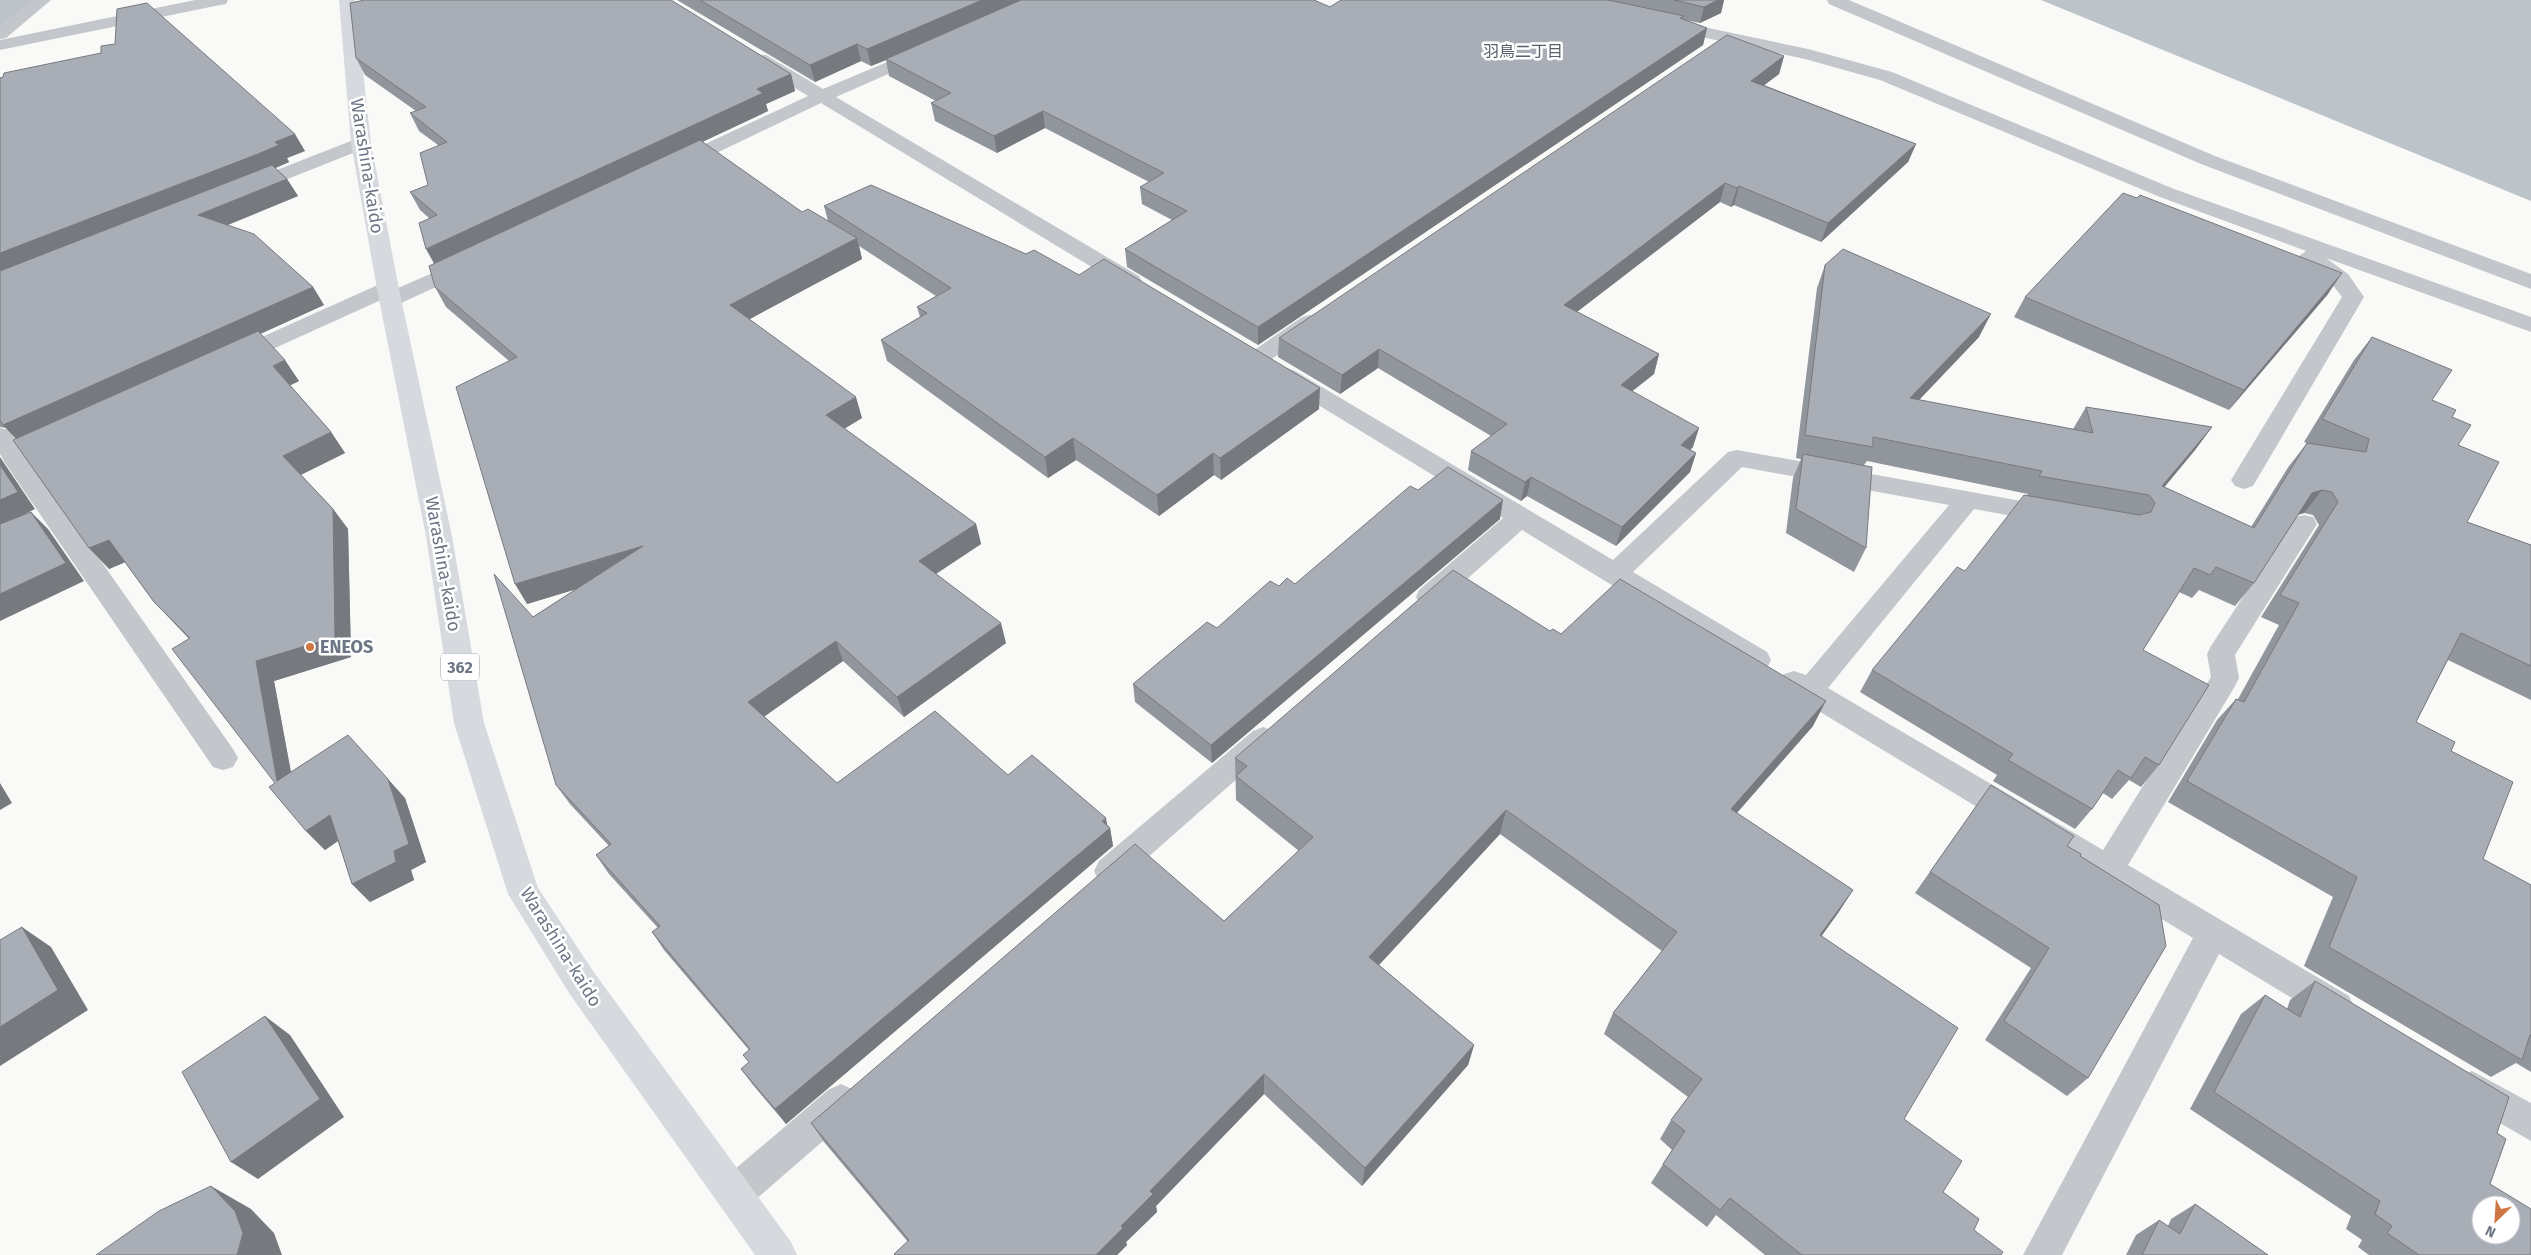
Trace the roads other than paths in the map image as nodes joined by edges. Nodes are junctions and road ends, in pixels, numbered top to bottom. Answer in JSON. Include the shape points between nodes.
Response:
{"nodes":[{"id":1,"x":43,"y":0,"type":"edge"},
{"id":2,"x":220,"y":0,"type":"edge"},
{"id":3,"x":347,"y":0,"type":"edge"},
{"id":4,"x":1835,"y":0,"type":"edge"},
{"id":5,"x":1654,"y":21,"type":"edge"},
{"id":6,"x":0,"y":34,"type":"edge"},
{"id":7,"x":1728,"y":38,"type":"junction"},
{"id":8,"x":0,"y":45,"type":"edge"},
{"id":9,"x":937,"y":46,"type":"edge"},
{"id":10,"x":746,"y":51,"type":"edge"},
{"id":11,"x":1703,"y":55,"type":"edge"},
{"id":12,"x":822,"y":96,"type":"junction"},
{"id":13,"x":361,"y":142,"type":"junction"},
{"id":14,"x":661,"y":172,"type":"edge"},
{"id":15,"x":231,"y":194,"type":"edge"},
{"id":16,"x":2285,"y":237,"type":"junction"},
{"id":17,"x":481,"y":257,"type":"edge"},
{"id":18,"x":2531,"y":282,"type":"edge"},
{"id":19,"x":1147,"y":291,"type":"edge"},
{"id":20,"x":390,"y":294,"type":"junction"},
{"id":21,"x":1324,"y":313,"type":"edge"},
{"id":22,"x":2531,"y":325,"type":"edge"},
{"id":23,"x":214,"y":367,"type":"edge"},
{"id":24,"x":78,"y":428,"type":"edge"},
{"id":25,"x":7,"y":446,"type":"edge"},
{"id":26,"x":2244,"y":480,"type":"dead end"},
{"id":27,"x":1968,"y":499,"type":"junction"},
{"id":28,"x":1520,"y":518,"type":"junction"},
{"id":29,"x":2076,"y":518,"type":"edge"},
{"id":30,"x":2304,"y":524,"type":"edge"},
{"id":31,"x":1614,"y":575,"type":"junction"},
{"id":32,"x":1407,"y":616,"type":"edge"},
{"id":33,"x":1809,"y":692,"type":"junction"},
{"id":34,"x":1286,"y":720,"type":"edge"},
{"id":35,"x":223,"y":758,"type":"dead end"},
{"id":36,"x":2108,"y":870,"type":"junction"},
{"id":37,"x":1089,"y":889,"type":"edge"},
{"id":38,"x":2213,"y":932,"type":"junction"},
{"id":39,"x":2364,"y":1023,"type":"edge"},
{"id":40,"x":2447,"y":1073,"type":"edge"},
{"id":41,"x":862,"y":1084,"type":"edge"},
{"id":42,"x":2531,"y":1123,"type":"edge"},
{"id":43,"x":734,"y":1194,"type":"junction"},
{"id":44,"x":778,"y":1255,"type":"edge"},
{"id":45,"x":2042,"y":1255,"type":"edge"}],
"edges":[{"from":1,"to":6,"type":"street"},
{"from":2,"to":8,"type":"street"},
{"from":3,"to":13,"type":"highway","name":"Warashina-kaido","number":"362"},
{"from":4,"to":18,"type":"street","via":[[2208,160]]},
{"from":5,"to":7,"type":"street"},
{"from":7,"to":11,"type":"street"},
{"from":7,"to":16,"type":"street","via":[[1808,54],[1886,76],[2167,193]]},
{"from":9,"to":12,"type":"street"},
{"from":10,"to":12,"type":"street"},
{"from":12,"to":14,"type":"street"},
{"from":12,"to":19,"type":"street"},
{"from":13,"to":15,"type":"street"},
{"from":13,"to":20,"type":"highway","name":"Warashina-kaido","number":"362"},
{"from":16,"to":22,"type":"street"},
{"from":16,"to":26,"type":"street","via":[[2340,279],[2354,297]]},
{"from":17,"to":20,"type":"street"},
{"from":20,"to":23,"type":"street"},
{"from":20,"to":43,"type":"highway","name":"Warashina-kaido","number":"362","via":[[439,536],[469,723],[524,894],[581,982]]},
{"from":21,"to":28,"type":"street","via":[[1249,353]]},
{"from":24,"to":25,"type":"street"},
{"from":25,"to":35,"type":"street","via":[[44,518]]},
{"from":27,"to":29,"type":"street"},
{"from":27,"to":31,"type":"street","via":[[1737,458]]},
{"from":27,"to":33,"type":"street"},
{"from":28,"to":31,"type":"street"},
{"from":28,"to":32,"type":"street"},
{"from":30,"to":36,"type":"street","via":[[2221,654],[2225,678]]},
{"from":31,"to":33,"type":"street"},
{"from":33,"to":36,"type":"street"},
{"from":34,"to":37,"type":"street"},
{"from":36,"to":38,"type":"street"},
{"from":38,"to":39,"type":"street"},
{"from":38,"to":45,"type":"street"},
{"from":40,"to":42,"type":"street"},
{"from":41,"to":43,"type":"street"},
{"from":43,"to":44,"type":"highway","name":"Warashina-kaido","number":"362"}]}
